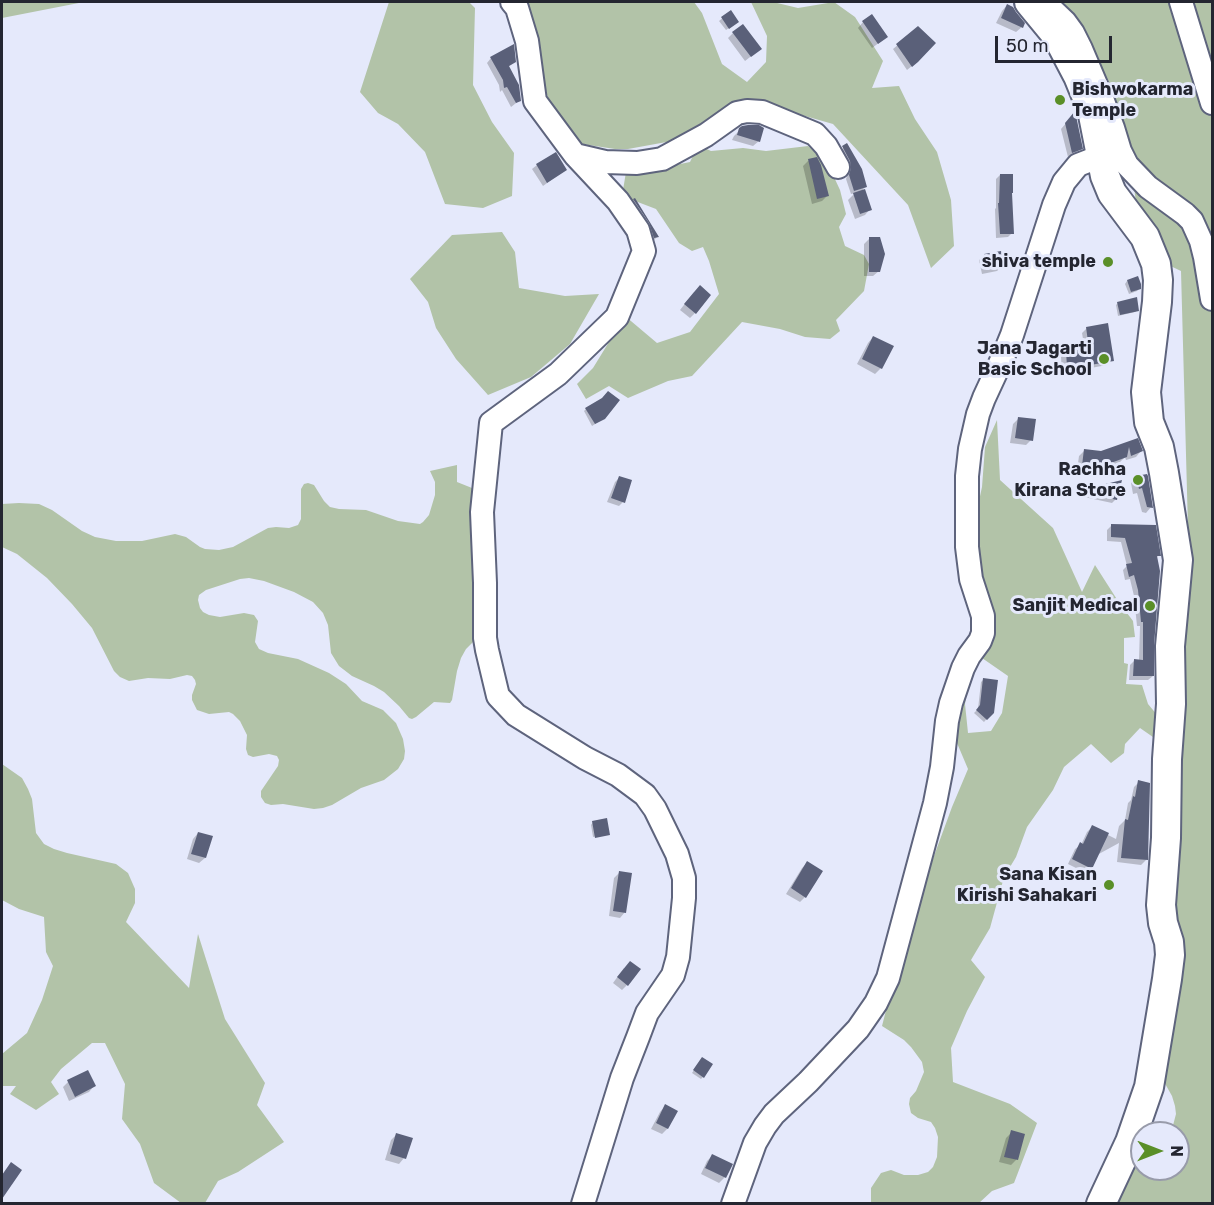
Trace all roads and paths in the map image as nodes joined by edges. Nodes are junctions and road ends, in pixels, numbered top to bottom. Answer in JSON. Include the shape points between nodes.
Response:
{"nodes":[{"id":1,"x":512,"y":2,"type":"edge"},
{"id":2,"x":1029,"y":2,"type":"edge"},
{"id":3,"x":1044,"y":2,"type":"edge"},
{"id":4,"x":1181,"y":2,"type":"edge"},
{"id":5,"x":1212,"y":103,"type":"edge"},
{"id":6,"x":574,"y":155,"type":"junction"},
{"id":7,"x":1101,"y":156,"type":"junction"},
{"id":8,"x":838,"y":167,"type":"dead end"},
{"id":9,"x":1212,"y":299,"type":"edge"},
{"id":10,"x":583,"y":1203,"type":"edge"},
{"id":11,"x":733,"y":1203,"type":"edge"},
{"id":12,"x":1101,"y":1203,"type":"edge"}],
"edges":[{"from":1,"to":6,"type":"street","via":[[527,41],[535,101]]},
{"from":2,"to":7,"type":"main road","via":[[1057,36],[1078,76],[1092,110]]},
{"from":3,"to":9,"type":"street","via":[[1073,33],[1127,165],[1192,221],[1201,241]]},
{"from":4,"to":5,"type":"street"},
{"from":6,"to":8,"type":"street","via":[[605,162],[662,159],[737,113],[747,111],[762,112],[815,134]]},
{"from":6,"to":10,"type":"street","via":[[618,201],[638,230],[644,251],[616,317],[558,374],[491,423],[482,512],[485,638],[498,696],[516,715],[645,795],[655,809],[684,878],[673,975],[647,1013]]},
{"from":7,"to":11,"type":"street","via":[[1078,165],[1064,182],[1004,357],[978,414],[970,449],[967,537],[983,633],[963,668],[951,703],[934,803],[888,978],[858,1029],[765,1126]]},
{"from":7,"to":12,"type":"main road","via":[[1112,193],[1145,237],[1156,264],[1157,302],[1146,392],[1178,560],[1170,646],[1171,704],[1161,905],[1170,955],[1149,1087],[1130,1142]]}]}
